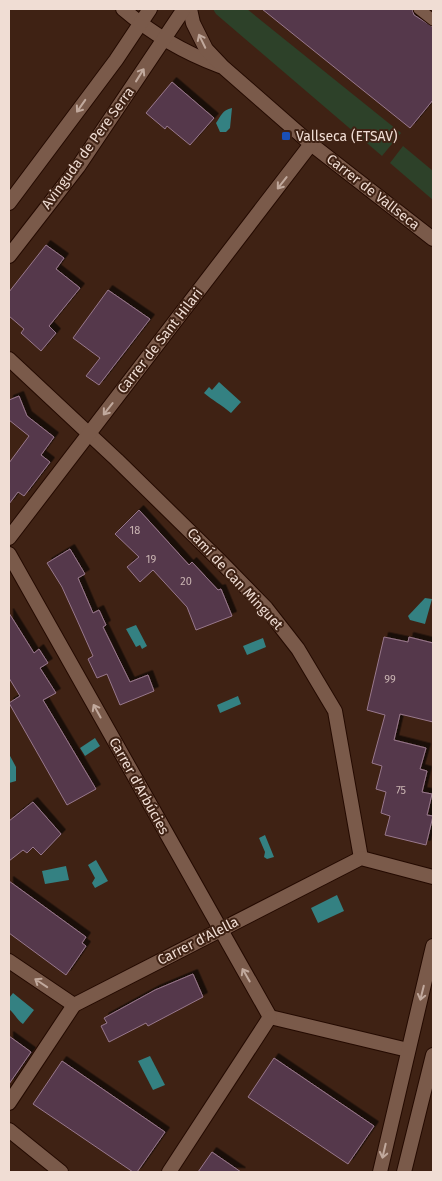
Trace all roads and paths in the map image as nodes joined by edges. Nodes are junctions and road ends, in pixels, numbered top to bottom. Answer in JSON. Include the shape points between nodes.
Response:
{"nodes":[{"id":1,"x":123,"y":9,"type":"edge"},
{"id":2,"x":150,"y":9,"type":"edge"},
{"id":3,"x":184,"y":9,"type":"edge"},
{"id":4,"x":190,"y":9,"type":"edge"},
{"id":5,"x":419,"y":9,"type":"edge"},
{"id":6,"x":433,"y":20,"type":"edge"},
{"id":7,"x":140,"y":24,"type":"junction"},
{"id":8,"x":164,"y":38,"type":"junction"},
{"id":9,"x":223,"y":67,"type":"junction"},
{"id":10,"x":311,"y":144,"type":"junction"},
{"id":11,"x":9,"y":203,"type":"edge"},
{"id":12,"x":433,"y":239,"type":"edge"},
{"id":13,"x":9,"y":256,"type":"edge"},
{"id":14,"x":9,"y":359,"type":"edge"},
{"id":15,"x":89,"y":434,"type":"junction"},
{"id":16,"x":9,"y":538,"type":"edge"},
{"id":17,"x":9,"y":554,"type":"edge"},
{"id":18,"x":361,"y":858,"type":"junction"},
{"id":19,"x":433,"y":877,"type":"edge"},
{"id":20,"x":220,"y":930,"type":"junction"},
{"id":21,"x":433,"y":946,"type":"edge"},
{"id":22,"x":9,"y":961,"type":"edge"},
{"id":23,"x":74,"y":1004,"type":"junction"},
{"id":24,"x":270,"y":1017,"type":"junction"},
{"id":25,"x":408,"y":1050,"type":"junction"},
{"id":26,"x":433,"y":1055,"type":"edge"},
{"id":27,"x":9,"y":1104,"type":"edge"},
{"id":28,"x":9,"y":1130,"type":"edge"},
{"id":29,"x":61,"y":1172,"type":"edge"},
{"id":30,"x":169,"y":1172,"type":"edge"},
{"id":31,"x":380,"y":1172,"type":"edge"},
{"id":32,"x":404,"y":1172,"type":"edge"}],
"edges":[{"from":1,"to":7,"type":"street","name":"Carrer de Vallseca"},
{"from":2,"to":7,"type":"street"},
{"from":3,"to":8,"type":"street","name":"Avinguda de Pere Serra"},
{"from":9,"to":4,"type":"street","name":"Carrer de Vallseca","one_way":true,"via":[[206,49]]},
{"from":5,"to":6,"type":"street"},
{"from":7,"to":8,"type":"street","name":"Carrer de Vallseca"},
{"from":7,"to":11,"type":"street","one_way":true},
{"from":8,"to":9,"type":"street","name":"Carrer de Vallseca","via":[[199,58]]},
{"from":13,"to":8,"type":"street","name":"Avinguda de Pere Serra","one_way":true,"via":[[78,167]]},
{"from":9,"to":10,"type":"street","name":"Carrer de Vallseca"},
{"from":10,"to":12,"type":"street","name":"Carrer de Vallseca"},
{"from":10,"to":15,"type":"street","name":"Carrer de Sant Hilari","one_way":true},
{"from":14,"to":15,"type":"street","name":"Camí de Can Minguet"},
{"from":15,"to":16,"type":"street","name":"Carrer de Sant Hilari"},
{"from":15,"to":18,"type":"street","name":"Camí de Can Minguet","via":[[266,608],[298,650],[335,711]]},
{"from":20,"to":17,"type":"street","name":"Carrer d'Arbúcies","one_way":true},
{"from":18,"to":19,"type":"street"},
{"from":18,"to":20,"type":"street","name":"Carrer d'Alella"},
{"from":20,"to":23,"type":"street","name":"Carrer d'Alella"},
{"from":24,"to":20,"type":"street","name":"Carrer d'Arbúcies","one_way":true},
{"from":21,"to":25,"type":"street","one_way":true},
{"from":23,"to":22,"type":"street","one_way":true},
{"from":23,"to":27,"type":"street"},
{"from":24,"to":25,"type":"street"},
{"from":24,"to":30,"type":"street"},
{"from":25,"to":31,"type":"street","one_way":true},
{"from":26,"to":32,"type":"street"},
{"from":28,"to":29,"type":"street"}]}
